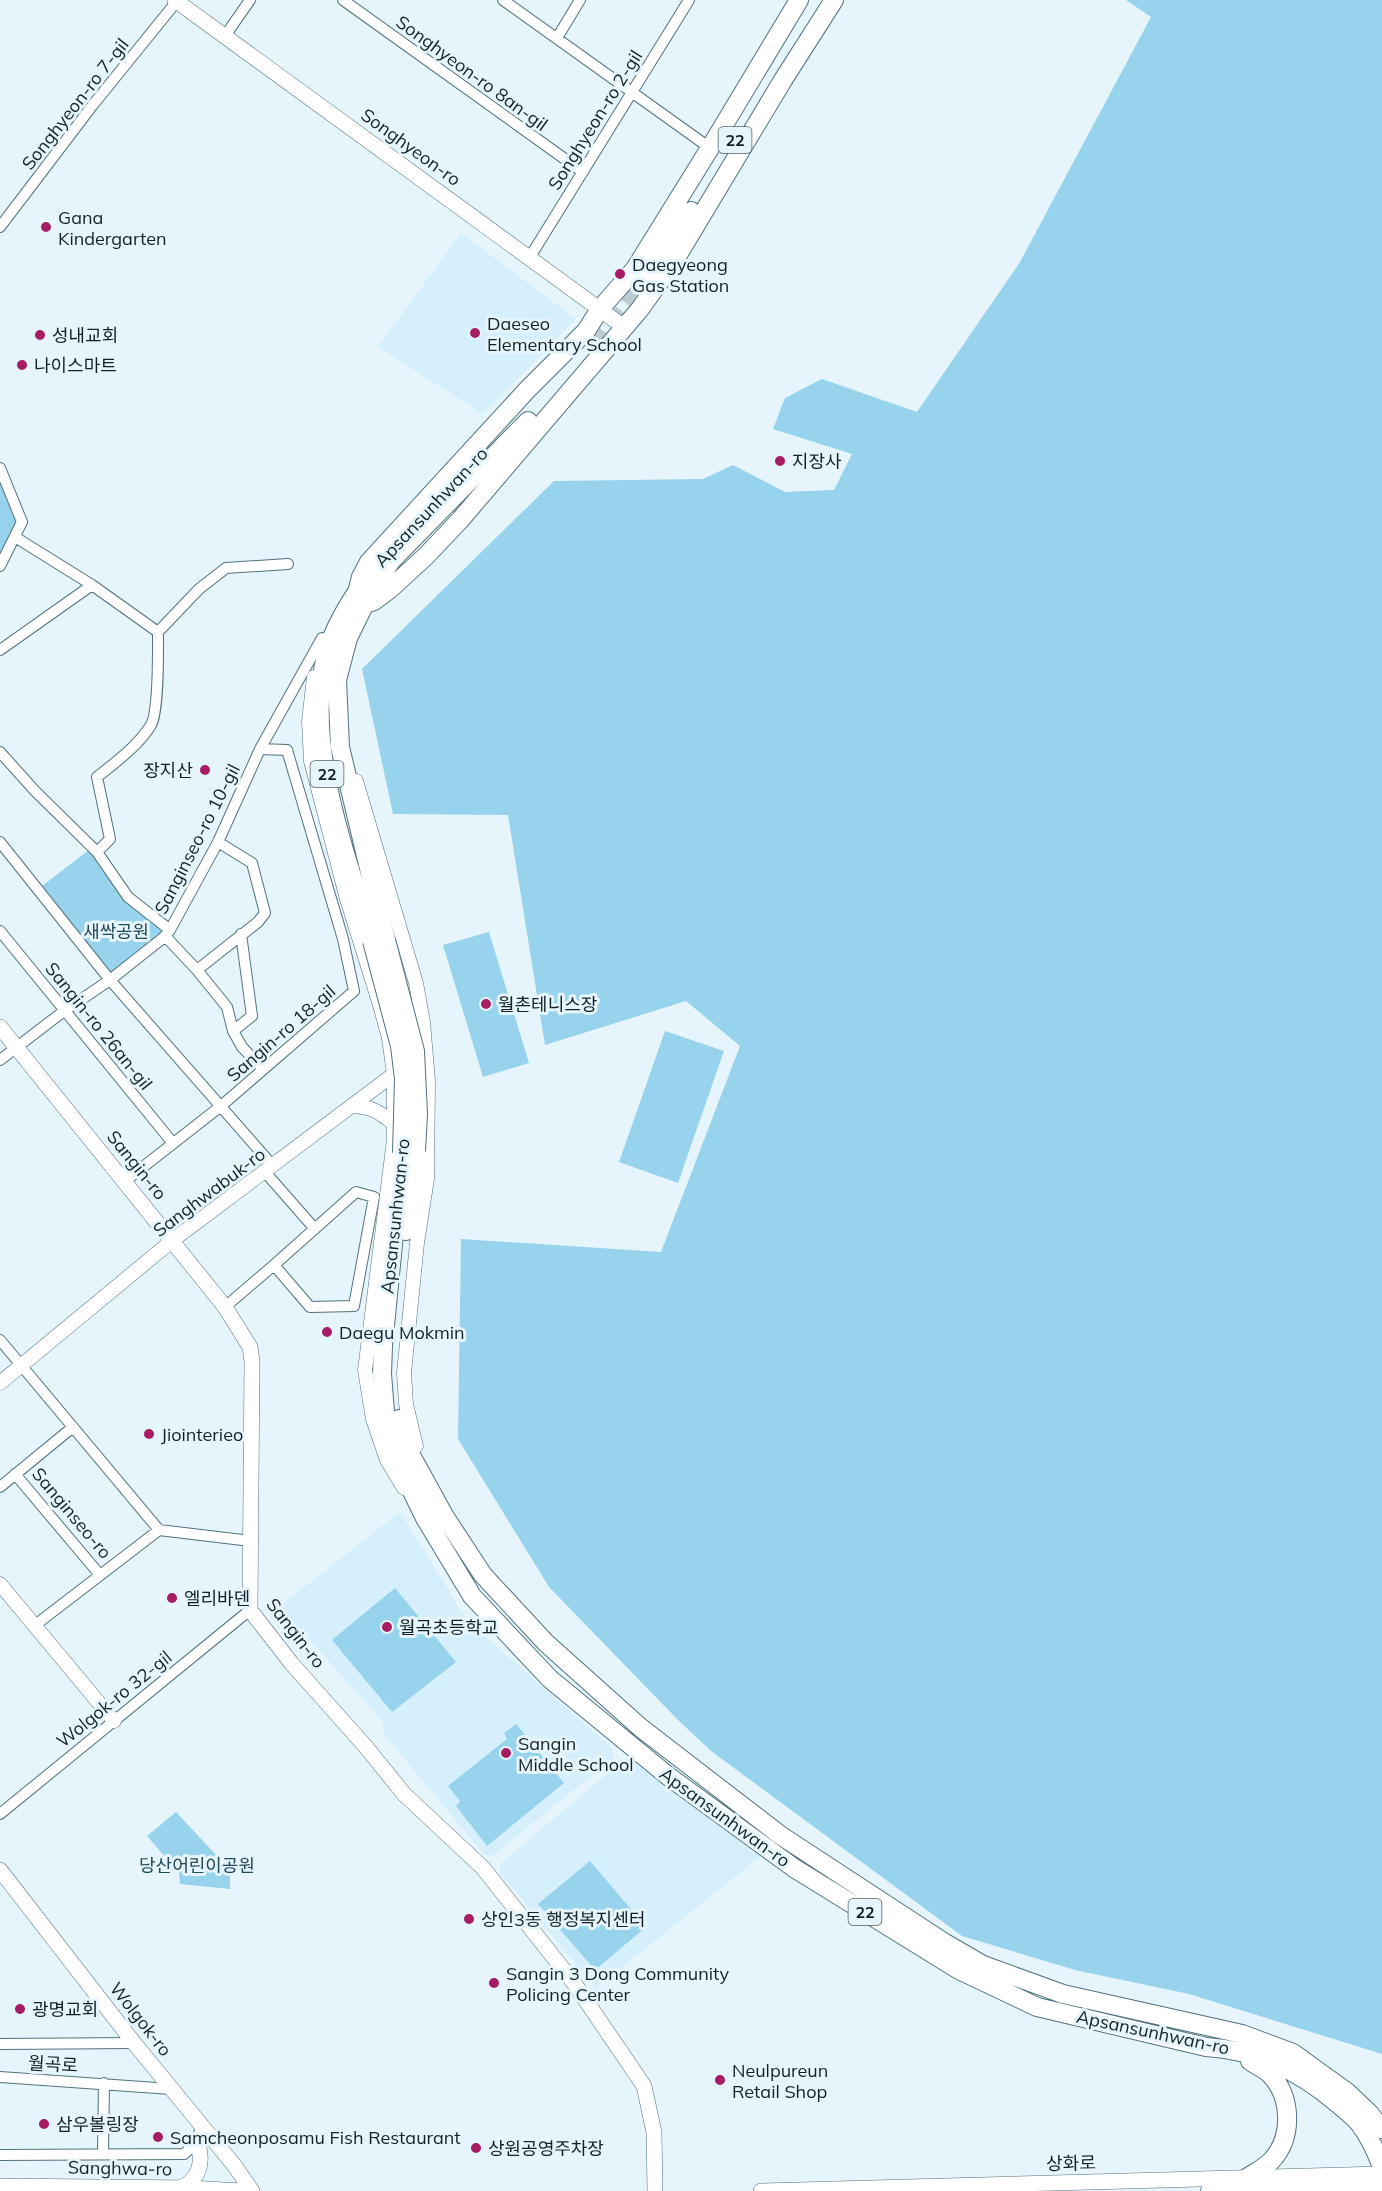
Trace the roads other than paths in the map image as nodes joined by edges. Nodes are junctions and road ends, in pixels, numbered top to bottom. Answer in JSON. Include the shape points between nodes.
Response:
{"nodes":[{"id":1,"x":250,"y":0,"type":"edge"},
{"id":2,"x":343,"y":0,"type":"edge"},
{"id":3,"x":503,"y":0,"type":"edge"},
{"id":4,"x":580,"y":0,"type":"edge"},
{"id":5,"x":689,"y":0,"type":"edge"},
{"id":6,"x":799,"y":0,"type":"edge"},
{"id":7,"x":808,"y":0,"type":"edge"},
{"id":8,"x":824,"y":0,"type":"edge"},
{"id":9,"x":834,"y":0,"type":"edge"},
{"id":10,"x":176,"y":1,"type":"edge"},
{"id":11,"x":225,"y":36,"type":"junction"},
{"id":12,"x":556,"y":38,"type":"junction"},
{"id":13,"x":632,"y":93,"type":"junction"},
{"id":14,"x":711,"y":148,"type":"junction"},
{"id":15,"x":583,"y":172,"type":"junction"},
{"id":16,"x":0,"y":227,"type":"edge"},
{"id":17,"x":530,"y":257,"type":"junction"},
{"id":18,"x":600,"y":309,"type":"junction"},
{"id":19,"x":624,"y":327,"type":"junction"},
{"id":20,"x":579,"y":360,"type":"tunnel mouth"},
{"id":21,"x":0,"y":468,"type":"edge"},
{"id":22,"x":15,"y":537,"type":"junction"},
{"id":23,"x":288,"y":564,"type":"dead end"},
{"id":24,"x":0,"y":566,"type":"edge"},
{"id":25,"x":92,"y":585,"type":"junction"},
{"id":26,"x":357,"y":604,"type":"junction"},
{"id":27,"x":158,"y":632,"type":"junction"},
{"id":28,"x":322,"y":638,"type":"junction"},
{"id":29,"x":0,"y":650,"type":"edge"},
{"id":30,"x":260,"y":749,"type":"junction"},
{"id":31,"x":0,"y":752,"type":"edge"},
{"id":32,"x":0,"y":842,"type":"edge"},
{"id":33,"x":218,"y":842,"type":"junction"},
{"id":34,"x":98,"y":852,"type":"junction"},
{"id":35,"x":0,"y":931,"type":"edge"},
{"id":36,"x":167,"y":933,"type":"junction"},
{"id":37,"x":241,"y":934,"type":"junction"},
{"id":38,"x":197,"y":970,"type":"junction"},
{"id":39,"x":110,"y":980,"type":"junction"},
{"id":40,"x":64,"y":1011,"type":"junction"},
{"id":41,"x":0,"y":1027,"type":"edge"},
{"id":42,"x":233,"y":1031,"type":"junction"},
{"id":43,"x":16,"y":1046,"type":"junction"},
{"id":44,"x":425,"y":1054,"type":"junction"},
{"id":45,"x":0,"y":1060,"type":"edge"},
{"id":46,"x":263,"y":1070,"type":"junction"},
{"id":47,"x":394,"y":1074,"type":"junction"},
{"id":48,"x":221,"y":1106,"type":"junction"},
{"id":49,"x":351,"y":1106,"type":"junction"},
{"id":50,"x":393,"y":1129,"type":"junction"},
{"id":51,"x":172,"y":1142,"type":"junction"},
{"id":52,"x":415,"y":1149,"type":"junction"},
{"id":53,"x":269,"y":1169,"type":"junction"},
{"id":54,"x":125,"y":1181,"type":"junction"},
{"id":55,"x":315,"y":1229,"type":"junction"},
{"id":56,"x":173,"y":1240,"type":"junction"},
{"id":57,"x":274,"y":1265,"type":"junction"},
{"id":58,"x":225,"y":1307,"type":"junction"},
{"id":59,"x":0,"y":1340,"type":"edge"},
{"id":60,"x":21,"y":1365,"type":"junction"},
{"id":61,"x":0,"y":1383,"type":"edge"},
{"id":62,"x":73,"y":1427,"type":"junction"},
{"id":63,"x":15,"y":1474,"type":"junction"},
{"id":64,"x":0,"y":1487,"type":"edge"},
{"id":65,"x":434,"y":1515,"type":"junction"},
{"id":66,"x":159,"y":1530,"type":"junction"},
{"id":67,"x":251,"y":1541,"type":"junction"},
{"id":68,"x":100,"y":1575,"type":"junction"},
{"id":69,"x":0,"y":1584,"type":"edge"},
{"id":70,"x":250,"y":1610,"type":"junction"},
{"id":71,"x":34,"y":1626,"type":"junction"},
{"id":72,"x":114,"y":1721,"type":"junction"},
{"id":73,"x":0,"y":1814,"type":"edge"},
{"id":74,"x":0,"y":1870,"type":"edge"},
{"id":75,"x":134,"y":2043,"type":"junction"},
{"id":76,"x":0,"y":2044,"type":"edge"},
{"id":77,"x":1206,"y":2047,"type":"junction"},
{"id":78,"x":0,"y":2077,"type":"edge"},
{"id":79,"x":1335,"y":2082,"type":"junction"},
{"id":80,"x":104,"y":2083,"type":"junction"},
{"id":81,"x":171,"y":2089,"type":"junction"},
{"id":82,"x":1382,"y":2110,"type":"edge"},
{"id":83,"x":201,"y":2126,"type":"junction"},
{"id":84,"x":1382,"y":2128,"type":"edge"},
{"id":85,"x":197,"y":2142,"type":"junction"},
{"id":86,"x":103,"y":2154,"type":"junction"},
{"id":87,"x":0,"y":2155,"type":"edge"},
{"id":88,"x":1382,"y":2167,"type":"edge"},
{"id":89,"x":1382,"y":2174,"type":"edge"},
{"id":90,"x":1245,"y":2180,"type":"junction"},
{"id":91,"x":0,"y":2186,"type":"edge"},
{"id":92,"x":1382,"y":2186,"type":"edge"},
{"id":93,"x":189,"y":2189,"type":"edge"},
{"id":94,"x":240,"y":2191,"type":"edge"},
{"id":95,"x":252,"y":2191,"type":"edge"},
{"id":96,"x":655,"y":2191,"type":"edge"},
{"id":97,"x":761,"y":2191,"type":"edge"},
{"id":98,"x":1210,"y":2191,"type":"edge"}],
"edges":[{"from":1,"to":11,"type":"street"},
{"from":2,"to":15,"type":"street","name":"Songhyeon-ro 8an-gil"},
{"from":3,"to":12,"type":"street"},
{"from":4,"to":12,"type":"street"},
{"from":5,"to":13,"type":"street","name":"Songhyeon-ro 2-gil"},
{"from":6,"to":14,"type":"highway"},
{"from":7,"to":8,"type":"highway","number":"22","via":[[643,278]]},
{"from":9,"to":19,"type":"highway","via":[[673,263]]},
{"from":10,"to":11,"type":"main road","name":"Songhyeon-ro"},
{"from":10,"to":16,"type":"street","name":"Songhyeon-ro 7-gil"},
{"from":11,"to":17,"type":"main road","name":"Songhyeon-ro"},
{"from":12,"to":13,"type":"street"},
{"from":13,"to":14,"type":"street"},
{"from":13,"to":15,"type":"street","name":"Songhyeon-ro 2-gil"},
{"from":14,"to":18,"type":"highway","via":[[634,269]]},
{"from":15,"to":17,"type":"street","name":"Songhyeon-ro 2-gil"},
{"from":17,"to":18,"type":"main road","name":"Songhyeon-ro"},
{"from":18,"to":19,"type":"main road","name":"Songhyeon-ro"},
{"from":18,"to":26,"type":"highway","via":[[585,331],[369,562],[361,577]]},
{"from":19,"to":26,"type":"highway","via":[[426,556],[374,601]]},
{"from":20,"to":26,"type":"highway","name":"Apsansunhwan-ro","number":"22","via":[[391,561]]},
{"from":21,"to":22,"type":"street","via":[[22,522]]},
{"from":22,"to":24,"type":"street"},
{"from":22,"to":25,"type":"street"},
{"from":23,"to":27,"type":"street","via":[[226,568],[199,589]]},
{"from":25,"to":27,"type":"street"},
{"from":25,"to":29,"type":"street"},
{"from":26,"to":28,"type":"street"},
{"from":26,"to":44,"type":"street","via":[[355,643],[344,703],[346,735],[418,992]]},
{"from":26,"to":52,"type":"highway","name":"Apsansunhwan-ro","number":"22","bridge":true,"via":[[337,680],[340,747],[379,940],[415,1051]]},
{"from":27,"to":34,"type":"street","via":[[152,724],[126,754],[97,777],[110,839]]},
{"from":28,"to":30,"type":"street","name":"Sanginseo-ro 10-gil"},
{"from":28,"to":47,"type":"street","via":[[309,721],[311,761],[389,1038]]},
{"from":30,"to":33,"type":"street","name":"Sanginseo-ro 10-gil"},
{"from":30,"to":46,"type":"street","name":"Sangin-ro 18-gil","via":[[287,750],[346,950],[354,991]]},
{"from":31,"to":34,"type":"street"},
{"from":32,"to":39,"type":"street"},
{"from":33,"to":36,"type":"street","name":"Sanginseo-ro 10-gil"},
{"from":33,"to":37,"type":"street","via":[[252,863],[258,878],[265,913]]},
{"from":34,"to":36,"type":"street","via":[[128,897]]},
{"from":35,"to":40,"type":"street","name":"Sangin-ro 26an-gil"},
{"from":36,"to":38,"type":"street"},
{"from":36,"to":39,"type":"street","name":"Sanginseo-ro 10-gil"},
{"from":37,"to":38,"type":"street"},
{"from":37,"to":42,"type":"street","via":[[252,1016]]},
{"from":38,"to":42,"type":"street","via":[[227,1007]]},
{"from":39,"to":40,"type":"street","name":"Sanginseo-ro 10-gil"},
{"from":39,"to":48,"type":"street"},
{"from":40,"to":43,"type":"street","name":"Sanginseo-ro 10-gil"},
{"from":40,"to":51,"type":"street","name":"Sangin-ro 26an-gil"},
{"from":41,"to":43,"type":"main road","name":"Sangin-ro"},
{"from":42,"to":46,"type":"street"},
{"from":43,"to":45,"type":"street","name":"Sanginseo-ro 10-gil"},
{"from":43,"to":54,"type":"main road","name":"Sangin-ro"},
{"from":44,"to":47,"type":"street","name":"Sanghwabuk-ro"},
{"from":44,"to":52,"type":"street","via":[[429,1081]]},
{"from":46,"to":48,"type":"street","name":"Sangin-ro 18-gil"},
{"from":47,"to":49,"type":"street","name":"Sanghwabuk-ro"},
{"from":47,"to":50,"type":"street"},
{"from":48,"to":51,"type":"street","name":"Sangin-ro 18-gil"},
{"from":48,"to":53,"type":"street"},
{"from":49,"to":50,"type":"street","via":[[368,1106],[380,1112]]},
{"from":49,"to":53,"type":"street","name":"Sanghwabuk-ro"},
{"from":50,"to":52,"type":"street","via":[[422,1135]]},
{"from":50,"to":65,"type":"street","via":[[364,1370],[373,1419],[387,1460]]},
{"from":51,"to":54,"type":"street","name":"Sangin-ro 18-gil"},
{"from":52,"to":65,"type":"highway","name":"Apsansunhwan-ro","number":"22","via":[[391,1373],[400,1425]]},
{"from":53,"to":55,"type":"street"},
{"from":53,"to":56,"type":"street","name":"Sanghwabuk-ro"},
{"from":54,"to":56,"type":"main road","name":"Sangin-ro"},
{"from":55,"to":57,"type":"street"},
{"from":55,"to":57,"type":"street","via":[[356,1192],[374,1197],[354,1306],[310,1306]]},
{"from":56,"to":58,"type":"main road","name":"Sangin-ro"},
{"from":56,"to":60,"type":"street","name":"Sanghwabuk-ro"},
{"from":57,"to":58,"type":"street"},
{"from":58,"to":67,"type":"main road","name":"Sangin-ro","via":[[250,1347],[252,1361]]},
{"from":59,"to":60,"type":"street"},
{"from":60,"to":61,"type":"street","name":"Sanghwabuk-ro"},
{"from":60,"to":62,"type":"street"},
{"from":62,"to":63,"type":"street","name":"Sanginseo-ro"},
{"from":62,"to":66,"type":"street"},
{"from":63,"to":64,"type":"street","name":"Sanginseo-ro"},
{"from":63,"to":68,"type":"street","name":"Sanginseo-ro"},
{"from":65,"to":77,"type":"highway","name":"Apsansunhwan-ro","number":"22","via":[[472,1596],[550,1679],[668,1776],[794,1868],[959,1970],[1037,2007]]},
{"from":65,"to":79,"type":"highway","name":"Apsansunhwan-ro","number":"22","via":[[546,1643],[641,1728],[780,1835],[945,1943],[983,1965],[1064,1994],[1242,2034],[1293,2053]]},
{"from":66,"to":67,"type":"street"},
{"from":66,"to":68,"type":"street","name":"Sanginseo-ro"},
{"from":67,"to":70,"type":"main road","name":"Sangin-ro"},
{"from":68,"to":71,"type":"street","name":"Sanginseo-ro"},
{"from":69,"to":71,"type":"street"},
{"from":70,"to":72,"type":"street","name":"Wolgok-ro 32-gil"},
{"from":70,"to":96,"type":"main road","name":"Sangin-ro","via":[[404,1794],[483,1868],[574,1983],[644,2086],[654,2132]]},
{"from":71,"to":72,"type":"street"},
{"from":72,"to":73,"type":"street","name":"Wolgok-ro 32-gil"},
{"from":74,"to":75,"type":"main road","name":"Wolgok-ro"},
{"from":75,"to":76,"type":"street"},
{"from":75,"to":81,"type":"main road","name":"Wolgok-ro"},
{"from":77,"to":88,"type":"highway","name":"Apsansunhwan-ro","number":"22","via":[[1232,2048],[1255,2055],[1320,2088],[1357,2121]]},
{"from":77,"to":90,"type":"highway","via":[[1246,2059],[1270,2074],[1286,2106],[1284,2142],[1272,2160]]},
{"from":78,"to":80,"type":"street","name":"월곡로"},
{"from":79,"to":82,"type":"highway"},
{"from":79,"to":84,"type":"highway","name":"Apsansunhwan-ro","number":"22"},
{"from":80,"to":81,"type":"street","name":"월곡로"},
{"from":80,"to":86,"type":"street"},
{"from":81,"to":83,"type":"main road","name":"Wolgok-ro"},
{"from":83,"to":85,"type":"street"},
{"from":83,"to":95,"type":"main road","name":"Wolgok-ro"},
{"from":85,"to":86,"type":"street","via":[[184,2154]]},
{"from":85,"to":93,"type":"main road","via":[[202,2155]]},
{"from":86,"to":87,"type":"street"},
{"from":89,"to":90,"type":"main road","name":"상화로"},
{"from":90,"to":97,"type":"main road","name":"상화로"},
{"from":91,"to":93,"type":"main road","name":"Sanghwa-ro"},
{"from":92,"to":98,"type":"highway"},
{"from":93,"to":94,"type":"main road","name":"Sanghwa-ro"}]}
